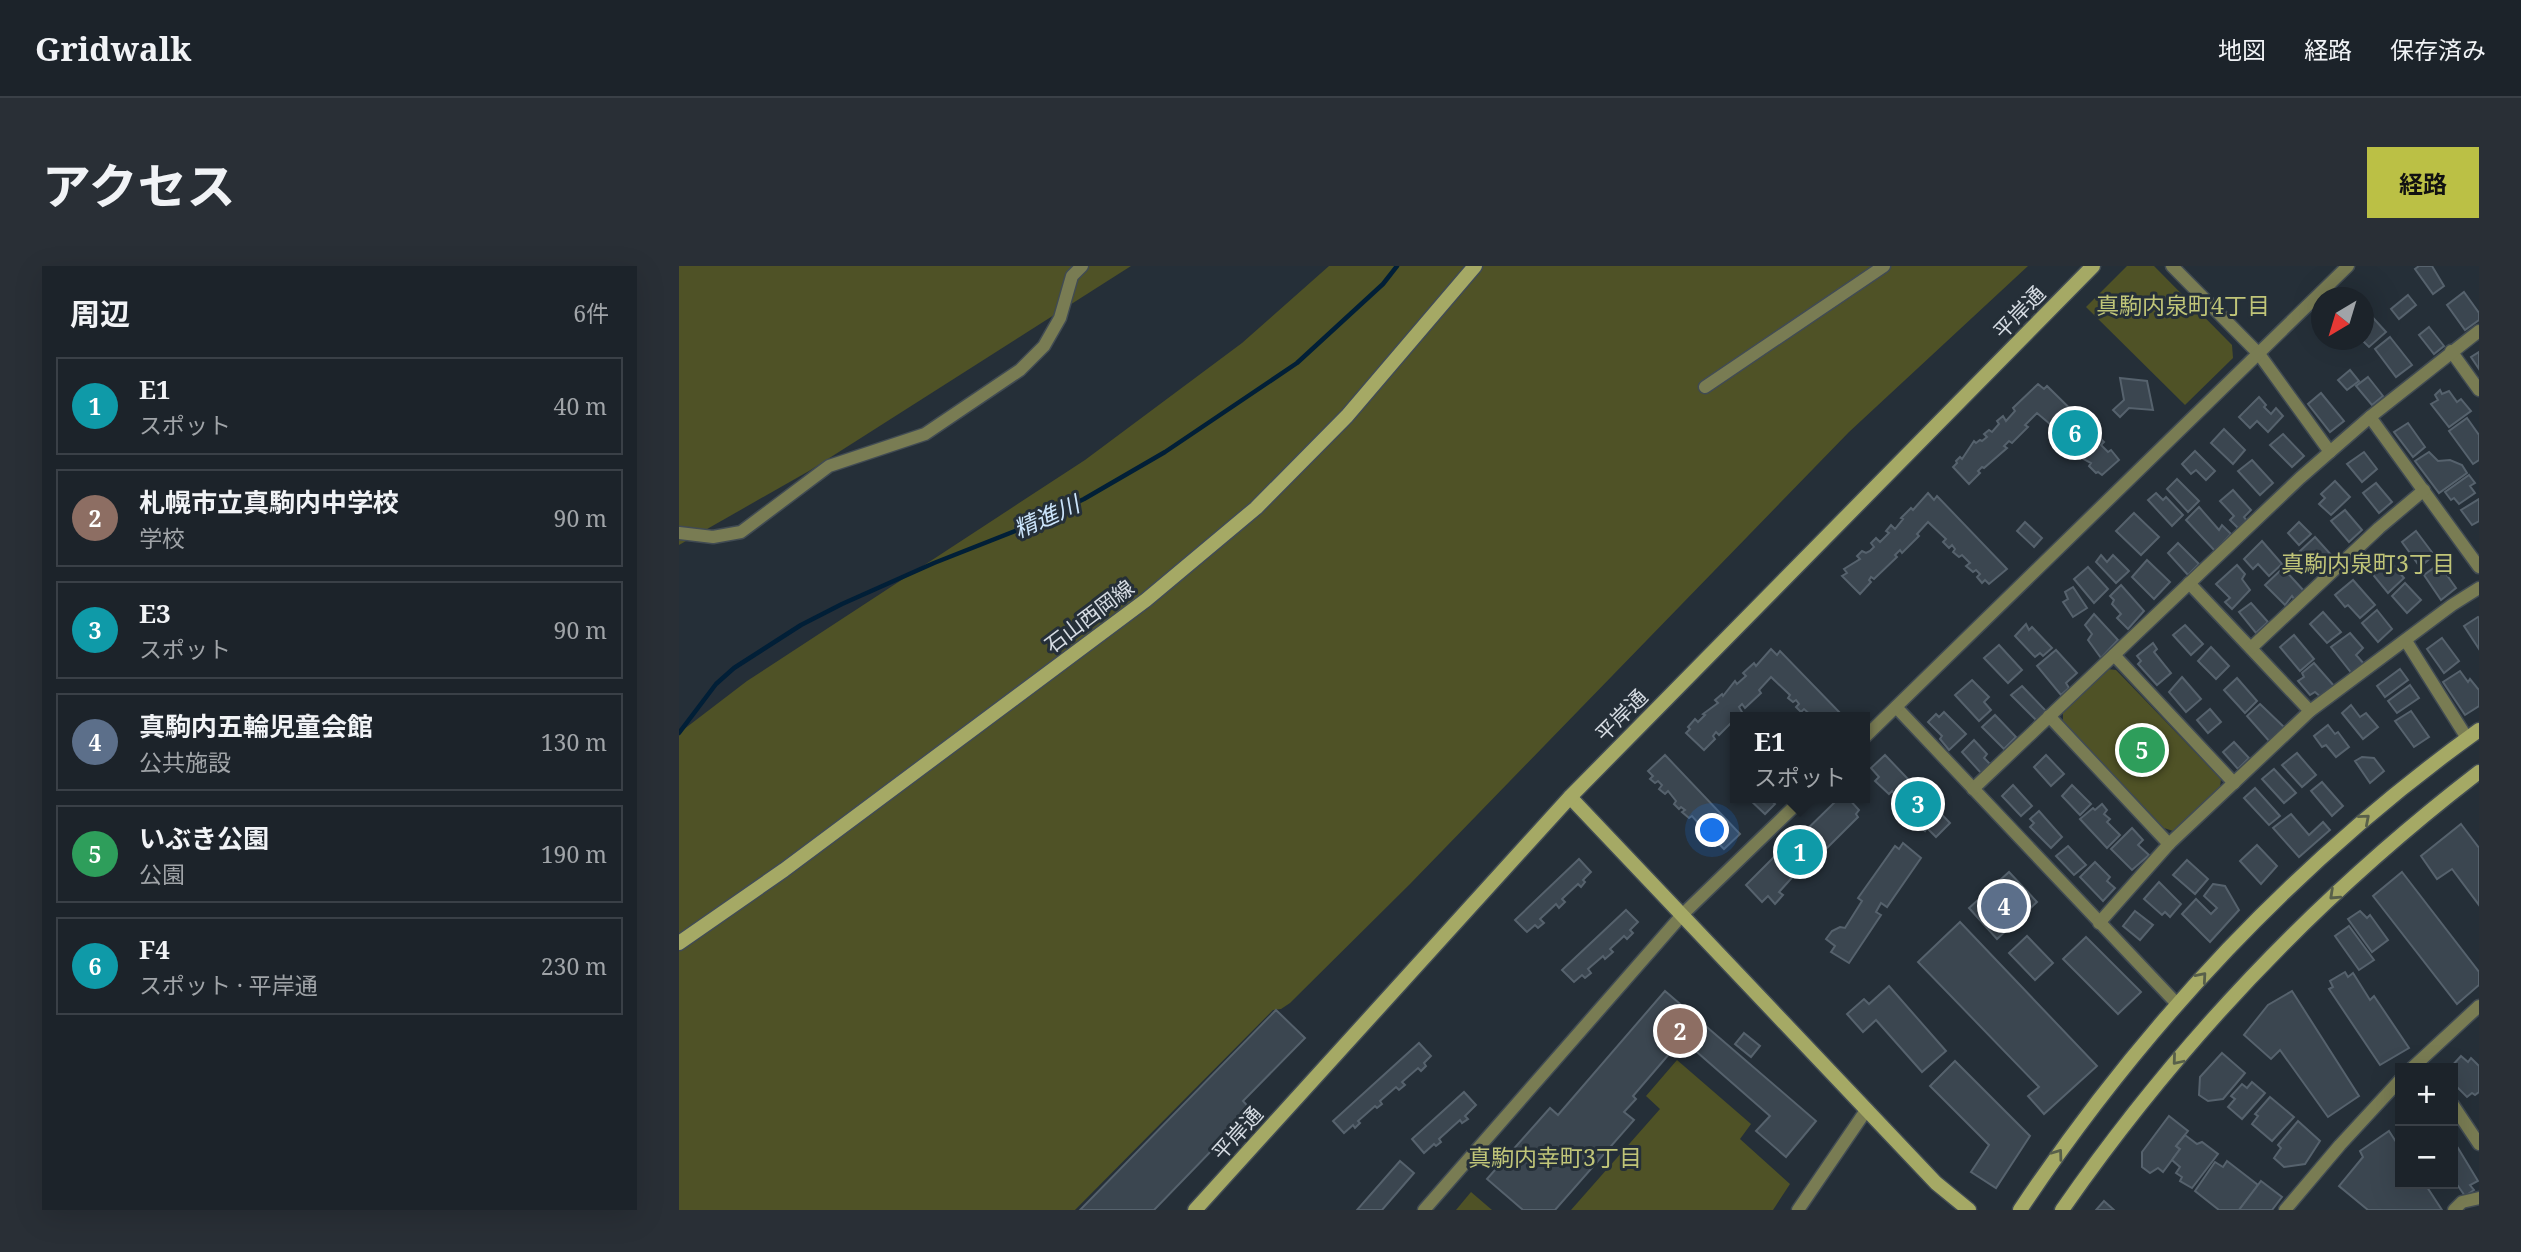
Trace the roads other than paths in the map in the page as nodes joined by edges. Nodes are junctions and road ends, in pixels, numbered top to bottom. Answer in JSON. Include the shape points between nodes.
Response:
{"nodes":[{"id":1,"x":1082,"y":266,"type":"edge"},
{"id":2,"x":1475,"y":266,"type":"edge"},
{"id":3,"x":1884,"y":266,"type":"edge"},
{"id":4,"x":2093,"y":266,"type":"edge"},
{"id":5,"x":2172,"y":266,"type":"edge"},
{"id":6,"x":2348,"y":266,"type":"edge"},
{"id":7,"x":2479,"y":331,"type":"edge"},
{"id":8,"x":2451,"y":351,"type":"junction"},
{"id":9,"x":2259,"y":354,"type":"junction"},
{"id":10,"x":1705,"y":387,"type":"dead end"},
{"id":11,"x":2479,"y":390,"type":"edge"},
{"id":12,"x":2370,"y":417,"type":"junction"},
{"id":13,"x":2330,"y":452,"type":"junction"},
{"id":14,"x":2424,"y":490,"type":"junction"},
{"id":15,"x":679,"y":533,"type":"edge"},
{"id":16,"x":2479,"y":567,"type":"edge"},
{"id":17,"x":2189,"y":583,"type":"junction"},
{"id":18,"x":2479,"y":588,"type":"edge"},
{"id":19,"x":2406,"y":641,"type":"junction"},
{"id":20,"x":2251,"y":648,"type":"junction"},
{"id":21,"x":2113,"y":655,"type":"junction"},
{"id":22,"x":1896,"y":707,"type":"junction"},
{"id":23,"x":2310,"y":711,"type":"junction"},
{"id":24,"x":2049,"y":716,"type":"junction"},
{"id":25,"x":1870,"y":732,"type":"edge"},
{"id":26,"x":2473,"y":734,"type":"edge"},
{"id":27,"x":2479,"y":772,"type":"edge"},
{"id":28,"x":2234,"y":783,"type":"junction"},
{"id":29,"x":1973,"y":789,"type":"junction"},
{"id":30,"x":1570,"y":797,"type":"junction"},
{"id":31,"x":1798,"y":803,"type":"edge"},
{"id":32,"x":2169,"y":844,"type":"junction"},
{"id":33,"x":1682,"y":915,"type":"junction"},
{"id":34,"x":2099,"y":923,"type":"junction"},
{"id":35,"x":679,"y":943,"type":"edge"},
{"id":36,"x":2178,"y":1005,"type":"junction"},
{"id":37,"x":2479,"y":1006,"type":"edge"},
{"id":38,"x":2425,"y":1063,"type":"edge"},
{"id":39,"x":2395,"y":1085,"type":"edge"},
{"id":40,"x":1867,"y":1109,"type":"junction"},
{"id":41,"x":2458,"y":1112,"type":"edge"},
{"id":42,"x":2479,"y":1144,"type":"edge"},
{"id":43,"x":2479,"y":1198,"type":"edge"},
{"id":44,"x":1195,"y":1210,"type":"edge"},
{"id":45,"x":1424,"y":1210,"type":"edge"},
{"id":46,"x":1798,"y":1210,"type":"edge"},
{"id":47,"x":1969,"y":1210,"type":"edge"},
{"id":48,"x":2019,"y":1210,"type":"edge"},
{"id":49,"x":2062,"y":1210,"type":"edge"},
{"id":50,"x":2285,"y":1210,"type":"edge"},
{"id":51,"x":2454,"y":1210,"type":"edge"}],
"edges":[{"from":1,"to":15,"type":"street","via":[[1072,276],[1060,318],[1044,345],[1020,370],[925,434],[829,466],[741,532],[713,537]]},
{"from":2,"to":35,"type":"street","name":"石山西岡線","via":[[1347,416],[1257,508],[1146,600]]},
{"from":3,"to":10,"type":"street"},
{"from":4,"to":30,"type":"street","name":"平岸通"},
{"from":5,"to":9,"type":"street"},
{"from":6,"to":9,"type":"street"},
{"from":7,"to":8,"type":"street"},
{"from":8,"to":11,"type":"street"},
{"from":8,"to":12,"type":"street"},
{"from":9,"to":13,"type":"street"},
{"from":9,"to":22,"type":"street"},
{"from":12,"to":13,"type":"street"},
{"from":12,"to":14,"type":"street"},
{"from":13,"to":17,"type":"street"},
{"from":14,"to":16,"type":"street"},
{"from":14,"to":20,"type":"street"},
{"from":17,"to":20,"type":"street"},
{"from":17,"to":21,"type":"street"},
{"from":18,"to":19,"type":"street"},
{"from":19,"to":23,"type":"street"},
{"from":19,"to":26,"type":"street"},
{"from":20,"to":23,"type":"street"},
{"from":21,"to":24,"type":"street"},
{"from":21,"to":28,"type":"street"},
{"from":22,"to":25,"type":"street"},
{"from":22,"to":29,"type":"street"},
{"from":23,"to":28,"type":"street"},
{"from":24,"to":29,"type":"street"},
{"from":24,"to":32,"type":"street"},
{"from":36,"to":26,"type":"street","one_way":true,"via":[[2280,897],[2390,798]]},
{"from":27,"to":49,"type":"street","one_way":true,"via":[[2372,859],[2248,978],[2127,1119]]},
{"from":28,"to":32,"type":"street"},
{"from":29,"to":34,"type":"street"},
{"from":30,"to":33,"type":"street"},
{"from":30,"to":44,"type":"street","name":"平岸通"},
{"from":31,"to":33,"type":"street"},
{"from":32,"to":34,"type":"street"},
{"from":33,"to":40,"type":"street"},
{"from":33,"to":45,"type":"street"},
{"from":34,"to":36,"type":"street"},
{"from":48,"to":36,"type":"street","one_way":true,"via":[[2099,1098]]},
{"from":37,"to":38,"type":"street"},
{"from":39,"to":50,"type":"street"},
{"from":40,"to":46,"type":"street"},
{"from":40,"to":47,"type":"street","via":[[1936,1183]]},
{"from":41,"to":42,"type":"street"},
{"from":43,"to":51,"type":"street","via":[[2462,1202]]}]}
